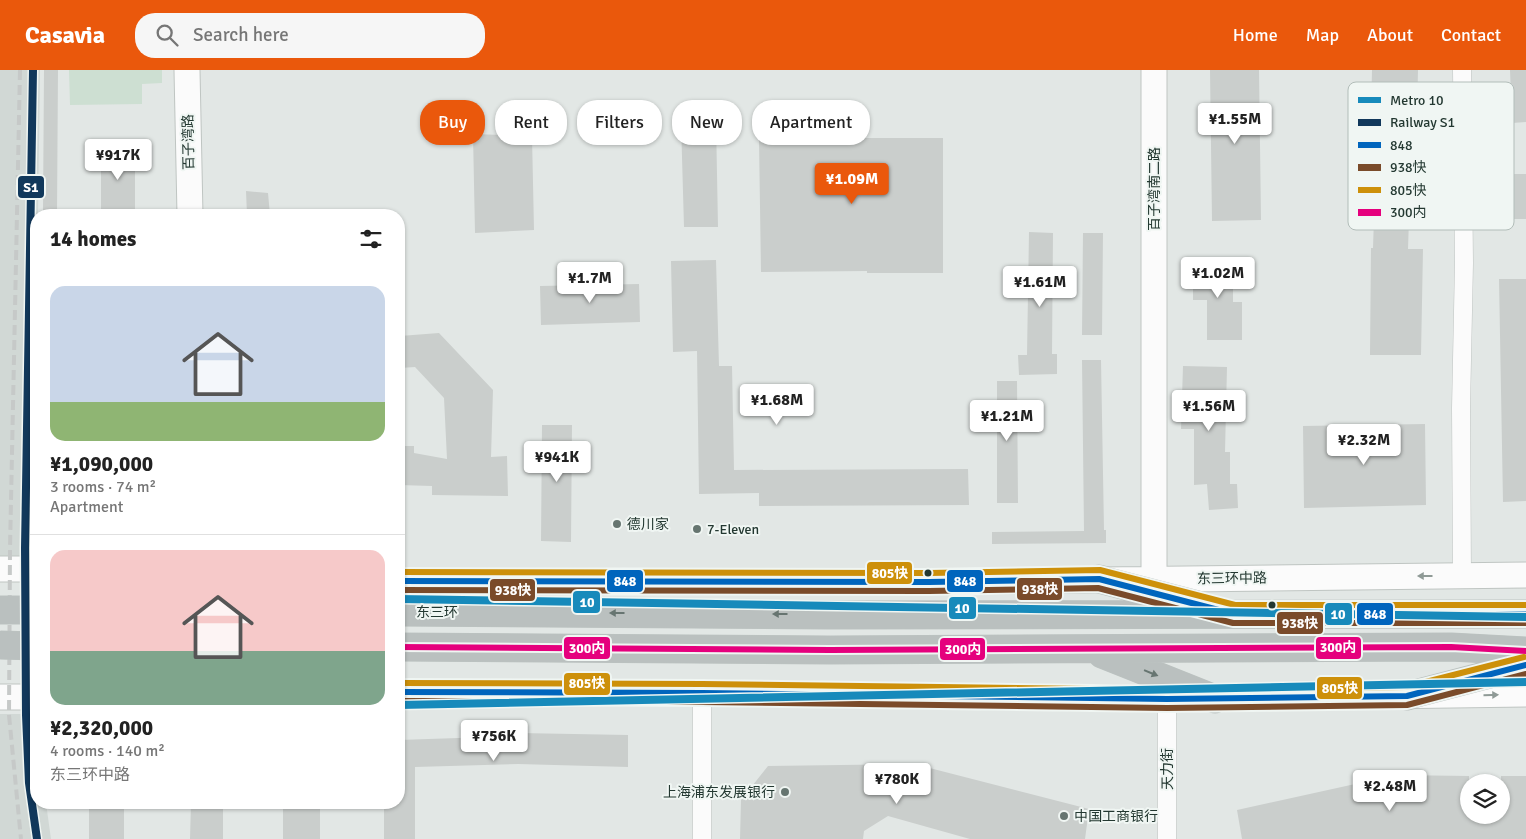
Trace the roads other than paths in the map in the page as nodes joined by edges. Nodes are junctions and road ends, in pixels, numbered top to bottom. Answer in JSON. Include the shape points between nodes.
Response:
{"nodes":[{"id":1,"x":187,"y":70,"type":"edge"},
{"id":2,"x":1154,"y":70,"type":"edge"},
{"id":3,"x":190,"y":209,"type":"edge"},
{"id":4,"x":1464,"y":230,"type":"edge"},
{"id":5,"x":0,"y":569,"type":"edge"},
{"id":6,"x":30,"y":569,"type":"edge"},
{"id":7,"x":1462,"y":575,"type":"junction"},
{"id":8,"x":1526,"y":575,"type":"edge"},
{"id":9,"x":1099,"y":579,"type":"junction"},
{"id":10,"x":1154,"y":579,"type":"junction"},
{"id":11,"x":405,"y":581,"type":"edge"},
{"id":12,"x":1526,"y":599,"type":"edge"},
{"id":13,"x":0,"y":610,"type":"edge"},
{"id":14,"x":30,"y":610,"type":"edge"},
{"id":15,"x":405,"y":612,"type":"edge"},
{"id":16,"x":1234,"y":614,"type":"junction"},
{"id":17,"x":1452,"y":614,"type":"junction"},
{"id":18,"x":1526,"y":614,"type":"edge"},
{"id":19,"x":0,"y":617,"type":"edge"},
{"id":20,"x":30,"y":617,"type":"edge"},
{"id":21,"x":0,"y":645,"type":"edge"},
{"id":22,"x":30,"y":646,"type":"edge"},
{"id":23,"x":405,"y":647,"type":"edge"},
{"id":24,"x":1089,"y":649,"type":"junction"},
{"id":25,"x":0,"y":650,"type":"edge"},
{"id":26,"x":30,"y":650,"type":"edge"},
{"id":27,"x":1526,"y":651,"type":"edge"},
{"id":28,"x":1526,"y":665,"type":"edge"},
{"id":29,"x":405,"y":692,"type":"edge"},
{"id":30,"x":702,"y":693,"type":"junction"},
{"id":31,"x":1526,"y":694,"type":"edge"},
{"id":32,"x":0,"y":696,"type":"edge"},
{"id":33,"x":1407,"y":696,"type":"junction"},
{"id":34,"x":30,"y":697,"type":"edge"},
{"id":35,"x":1167,"y":699,"type":"junction"},
{"id":36,"x":1215,"y":699,"type":"junction"},
{"id":37,"x":702,"y":839,"type":"edge"},
{"id":38,"x":1167,"y":839,"type":"edge"}],
"edges":[{"from":1,"to":3,"type":"street","name":"百子湾路"},
{"from":2,"to":10,"type":"street","name":"百子湾南二路"},
{"from":4,"to":7,"type":"street"},
{"from":5,"to":6,"type":"street"},
{"from":7,"to":8,"type":"street","name":"东三环中路"},
{"from":7,"to":10,"type":"street","name":"东三环中路","one_way":true},
{"from":9,"to":10,"type":"street","name":"东三环中路"},
{"from":9,"to":11,"type":"street","name":"东三环中路","via":[[929,582]]},
{"from":9,"to":16,"type":"highway"},
{"from":12,"to":17,"type":"highway"},
{"from":13,"to":14,"type":"highway","bridge":true},
{"from":16,"to":15,"type":"highway","name":"东三环","one_way":true},
{"from":16,"to":17,"type":"highway","name":"东三环"},
{"from":17,"to":18,"type":"highway","name":"东三环"},
{"from":19,"to":20,"type":"street"},
{"from":21,"to":22,"type":"highway","bridge":true},
{"from":23,"to":24,"type":"highway"},
{"from":24,"to":27,"type":"highway","via":[[1451,647]]},
{"from":24,"to":36,"type":"highway","one_way":true},
{"from":25,"to":26,"type":"street"},
{"from":28,"to":33,"type":"highway"},
{"from":29,"to":30,"type":"street"},
{"from":30,"to":35,"type":"street"},
{"from":30,"to":37,"type":"street"},
{"from":33,"to":31,"type":"street","one_way":true},
{"from":32,"to":34,"type":"street"},
{"from":33,"to":36,"type":"street"},
{"from":35,"to":36,"type":"street"},
{"from":35,"to":38,"type":"street","name":"天力街"}]}
